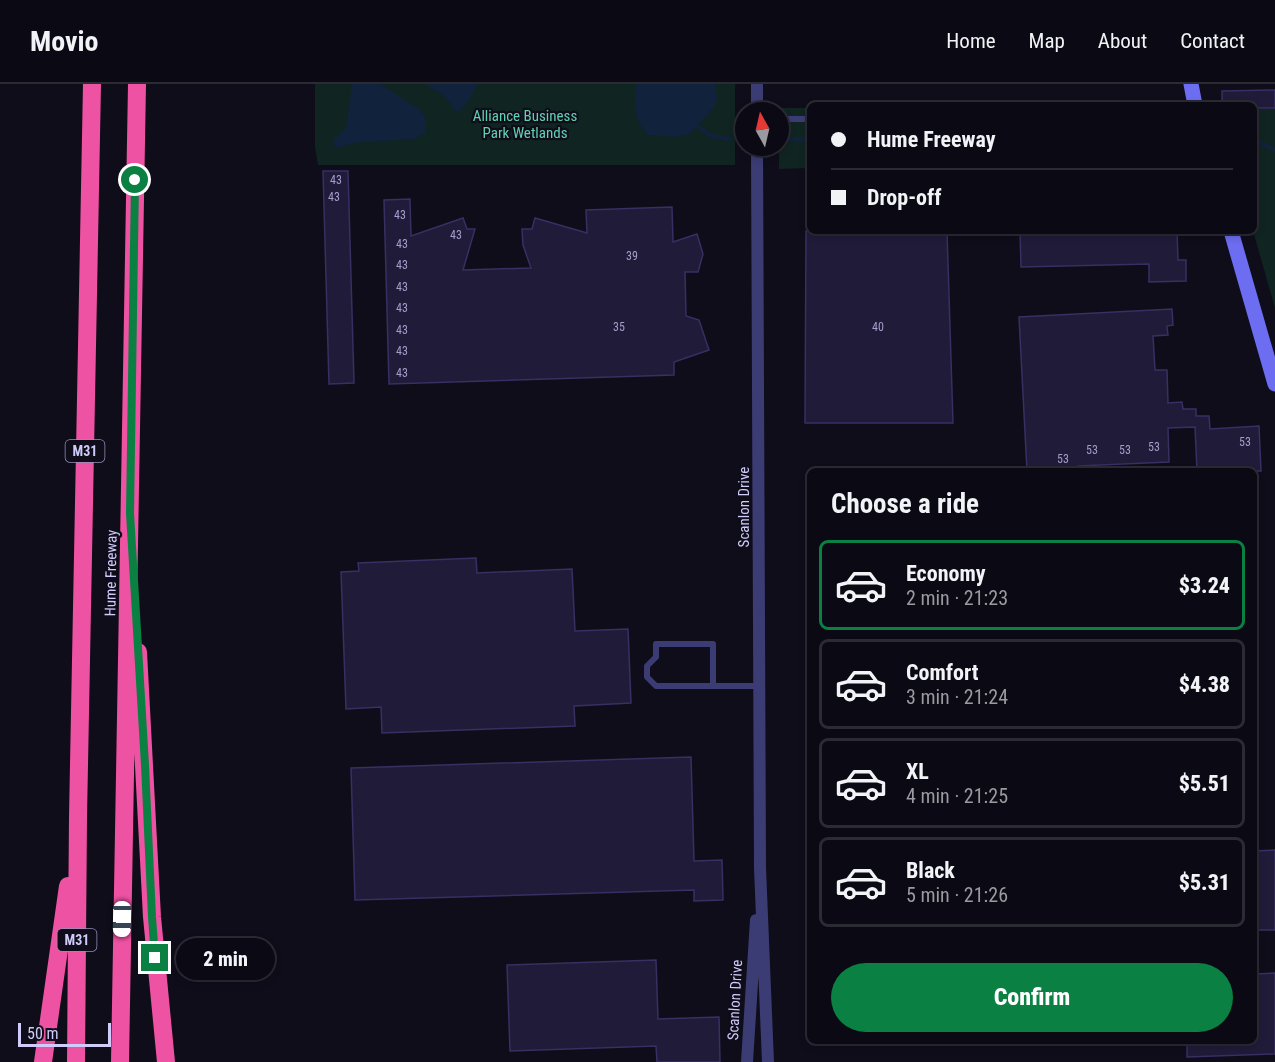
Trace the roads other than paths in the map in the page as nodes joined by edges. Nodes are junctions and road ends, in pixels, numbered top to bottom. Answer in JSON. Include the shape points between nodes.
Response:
{"nodes":[{"id":1,"x":92,"y":84,"type":"edge"},
{"id":2,"x":137,"y":84,"type":"edge"},
{"id":3,"x":757,"y":84,"type":"edge"},
{"id":4,"x":1191,"y":84,"type":"edge"},
{"id":5,"x":757,"y":102,"type":"edge"},
{"id":6,"x":1194,"y":102,"type":"edge"},
{"id":7,"x":789,"y":119,"type":"edge"},
{"id":8,"x":807,"y":119,"type":"edge"},
{"id":9,"x":757,"y":156,"type":"edge"},
{"id":10,"x":1232,"y":234,"type":"edge"},
{"id":11,"x":1275,"y":384,"type":"edge"},
{"id":12,"x":130,"y":513,"type":"junction"},
{"id":13,"x":713,"y":686,"type":"junction"},
{"id":14,"x":759,"y":686,"type":"junction"},
{"id":15,"x":78,"y":817,"type":"junction"},
{"id":16,"x":760,"y":868,"type":"junction"},
{"id":17,"x":43,"y":1062,"type":"edge"},
{"id":18,"x":76,"y":1062,"type":"edge"},
{"id":19,"x":120,"y":1062,"type":"edge"},
{"id":20,"x":166,"y":1062,"type":"edge"},
{"id":21,"x":747,"y":1062,"type":"edge"},
{"id":22,"x":768,"y":1062,"type":"edge"}],
"edges":[{"from":1,"to":15,"type":"highway","name":"Hume Freeway","number":"M31"},
{"from":2,"to":12,"type":"highway","name":"Hume Freeway"},
{"from":3,"to":5,"type":"street"},
{"from":4,"to":6,"type":"street"},
{"from":7,"to":8,"type":"lane"},
{"from":9,"to":14,"type":"street","name":"Scanlon Drive"},
{"from":10,"to":11,"type":"street"},
{"from":12,"to":19,"type":"highway","name":"Hume Freeway"},
{"from":12,"to":20,"type":"highway","via":[[152,917]]},
{"from":13,"to":13,"type":"lane","via":[[656,686],[647,678],[646,666],[656,657],[656,644],[713,644]]},
{"from":13,"to":14,"type":"lane"},
{"from":14,"to":16,"type":"street","name":"Scanlon Drive"},
{"from":15,"to":17,"type":"highway"},
{"from":15,"to":18,"type":"highway","name":"Hume Freeway","number":"M31"},
{"from":16,"to":21,"type":"street","name":"Scanlon Drive"},
{"from":16,"to":22,"type":"street","name":"Scanlon Drive"}]}
